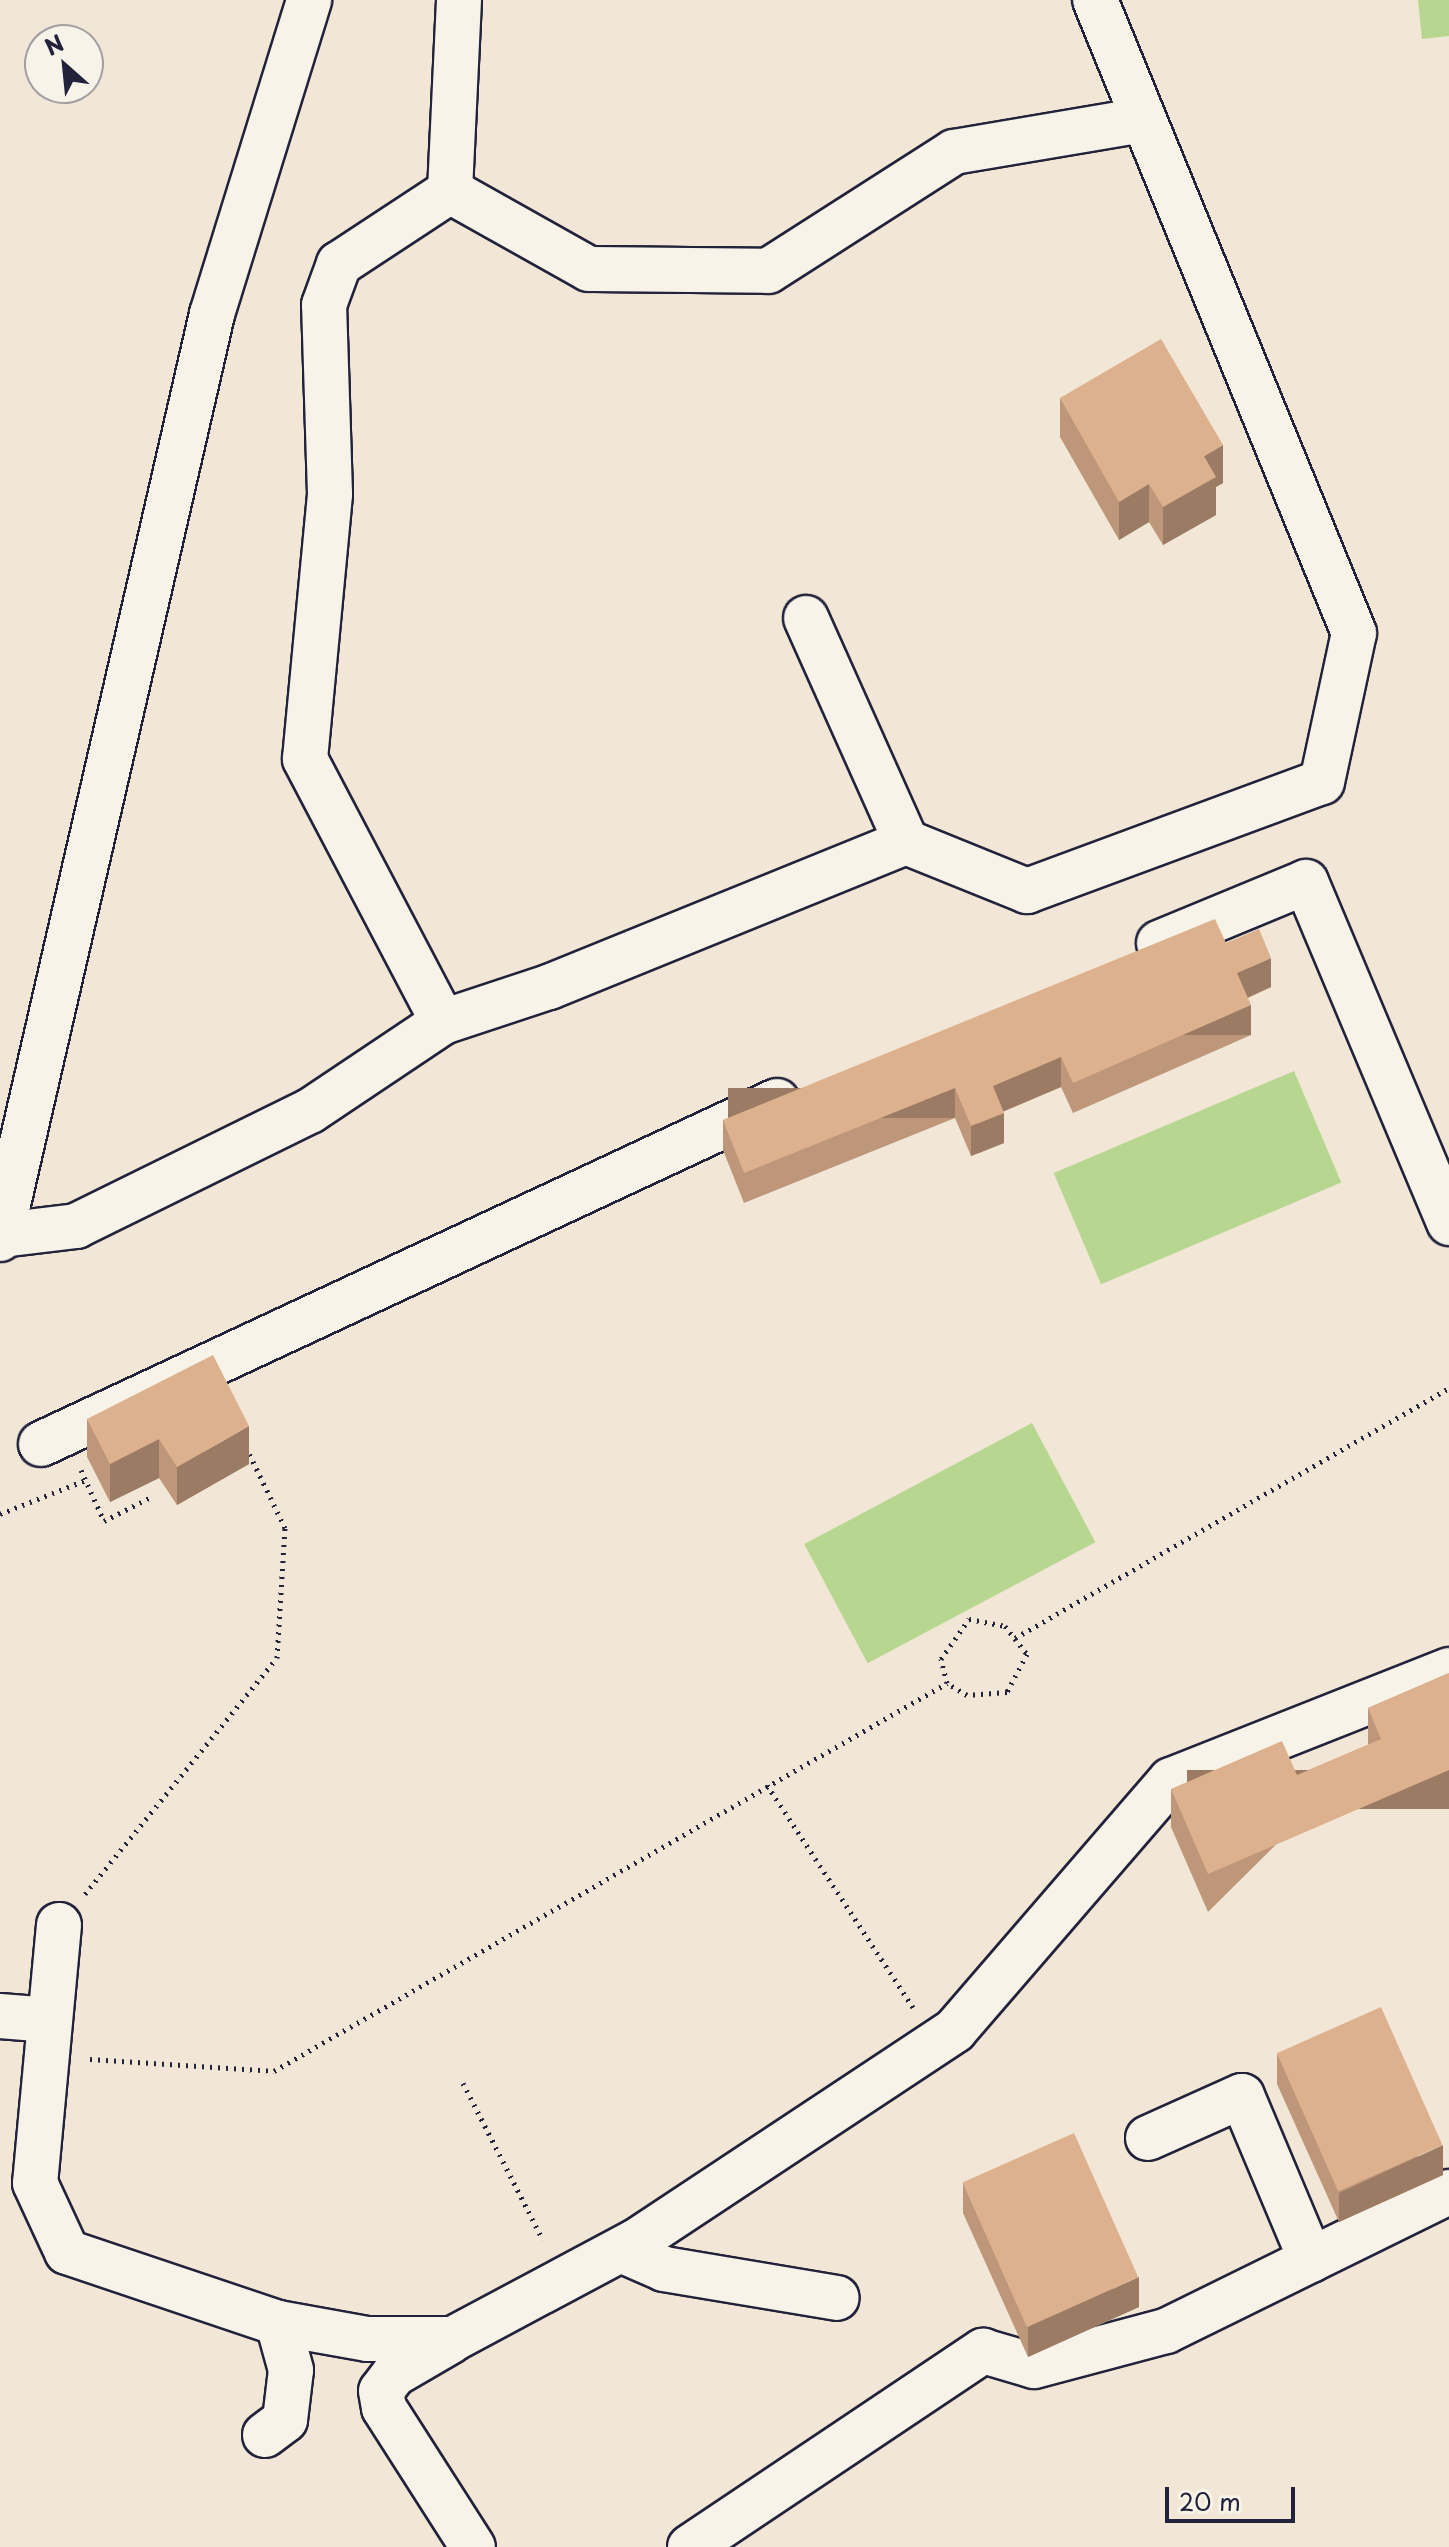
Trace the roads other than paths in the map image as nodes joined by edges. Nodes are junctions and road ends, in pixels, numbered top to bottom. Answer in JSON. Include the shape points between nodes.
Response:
{"nodes":[{"id":1,"x":309,"y":0,"type":"edge"},
{"id":2,"x":459,"y":0,"type":"edge"},
{"id":3,"x":1095,"y":0,"type":"edge"},
{"id":4,"x":1143,"y":120,"type":"junction"},
{"id":5,"x":450,"y":191,"type":"junction"},
{"id":6,"x":806,"y":618,"type":"dead end"},
{"id":7,"x":906,"y":842,"type":"junction"},
{"id":8,"x":1114,"y":961,"type":"edge"},
{"id":9,"x":443,"y":1022,"type":"junction"},
{"id":10,"x":820,"y":1083,"type":"edge"},
{"id":11,"x":1449,"y":1223,"type":"edge"},
{"id":12,"x":1,"y":1237,"type":"edge"},
{"id":13,"x":53,"y":1438,"type":"road end"},
{"id":14,"x":1449,"y":1670,"type":"edge"},
{"id":15,"x":59,"y":1925,"type":"road end"},
{"id":16,"x":0,"y":2016,"type":"edge"},
{"id":17,"x":48,"y":2038,"type":"junction"},
{"id":18,"x":1148,"y":2138,"type":"dead end"},
{"id":19,"x":1449,"y":2192,"type":"edge"},
{"id":20,"x":621,"y":2250,"type":"junction"},
{"id":21,"x":1311,"y":2260,"type":"junction"},
{"id":22,"x":837,"y":2298,"type":"dead end"},
{"id":23,"x":278,"y":2323,"type":"junction"},
{"id":24,"x":453,"y":2339,"type":"junction"},
{"id":25,"x":265,"y":2435,"type":"dead end"},
{"id":26,"x":473,"y":2547,"type":"edge"},
{"id":27,"x":690,"y":2547,"type":"edge"}],
"edges":[{"from":1,"to":12,"type":"street","via":[[212,314]]},
{"from":2,"to":5,"type":"street"},
{"from":3,"to":4,"type":"street"},
{"from":4,"to":5,"type":"street","via":[[954,152],[768,271],[589,269]]},
{"from":4,"to":7,"type":"street","via":[[1354,633],[1322,782],[1027,891]]},
{"from":5,"to":9,"type":"street","via":[[339,264],[324,305],[330,494],[305,759]]},
{"from":6,"to":7,"type":"street"},
{"from":7,"to":9,"type":"street","via":[[549,987]]},
{"from":8,"to":11,"type":"street","via":[[1306,882]]},
{"from":9,"to":12,"type":"street","via":[[310,1111],[76,1226]]},
{"from":10,"to":13,"type":"street","via":[[658,1151]]},
{"from":14,"to":20,"type":"street","via":[[1171,1780],[955,2030]]},
{"from":15,"to":17,"type":"street"},
{"from":16,"to":17,"type":"street"},
{"from":17,"to":23,"type":"street","via":[[35,2183],[67,2252]]},
{"from":18,"to":21,"type":"street","via":[[1242,2096]]},
{"from":19,"to":21,"type":"street"},
{"from":20,"to":22,"type":"street","via":[[664,2269]]},
{"from":20,"to":24,"type":"street"},
{"from":21,"to":27,"type":"street","via":[[1166,2331],[1034,2366],[983,2351]]},
{"from":23,"to":24,"type":"street","via":[[367,2339]]},
{"from":23,"to":25,"type":"street","via":[[291,2370],[285,2420]]},
{"from":24,"to":26,"type":"street","via":[[394,2374],[381,2391],[384,2408]]}]}
